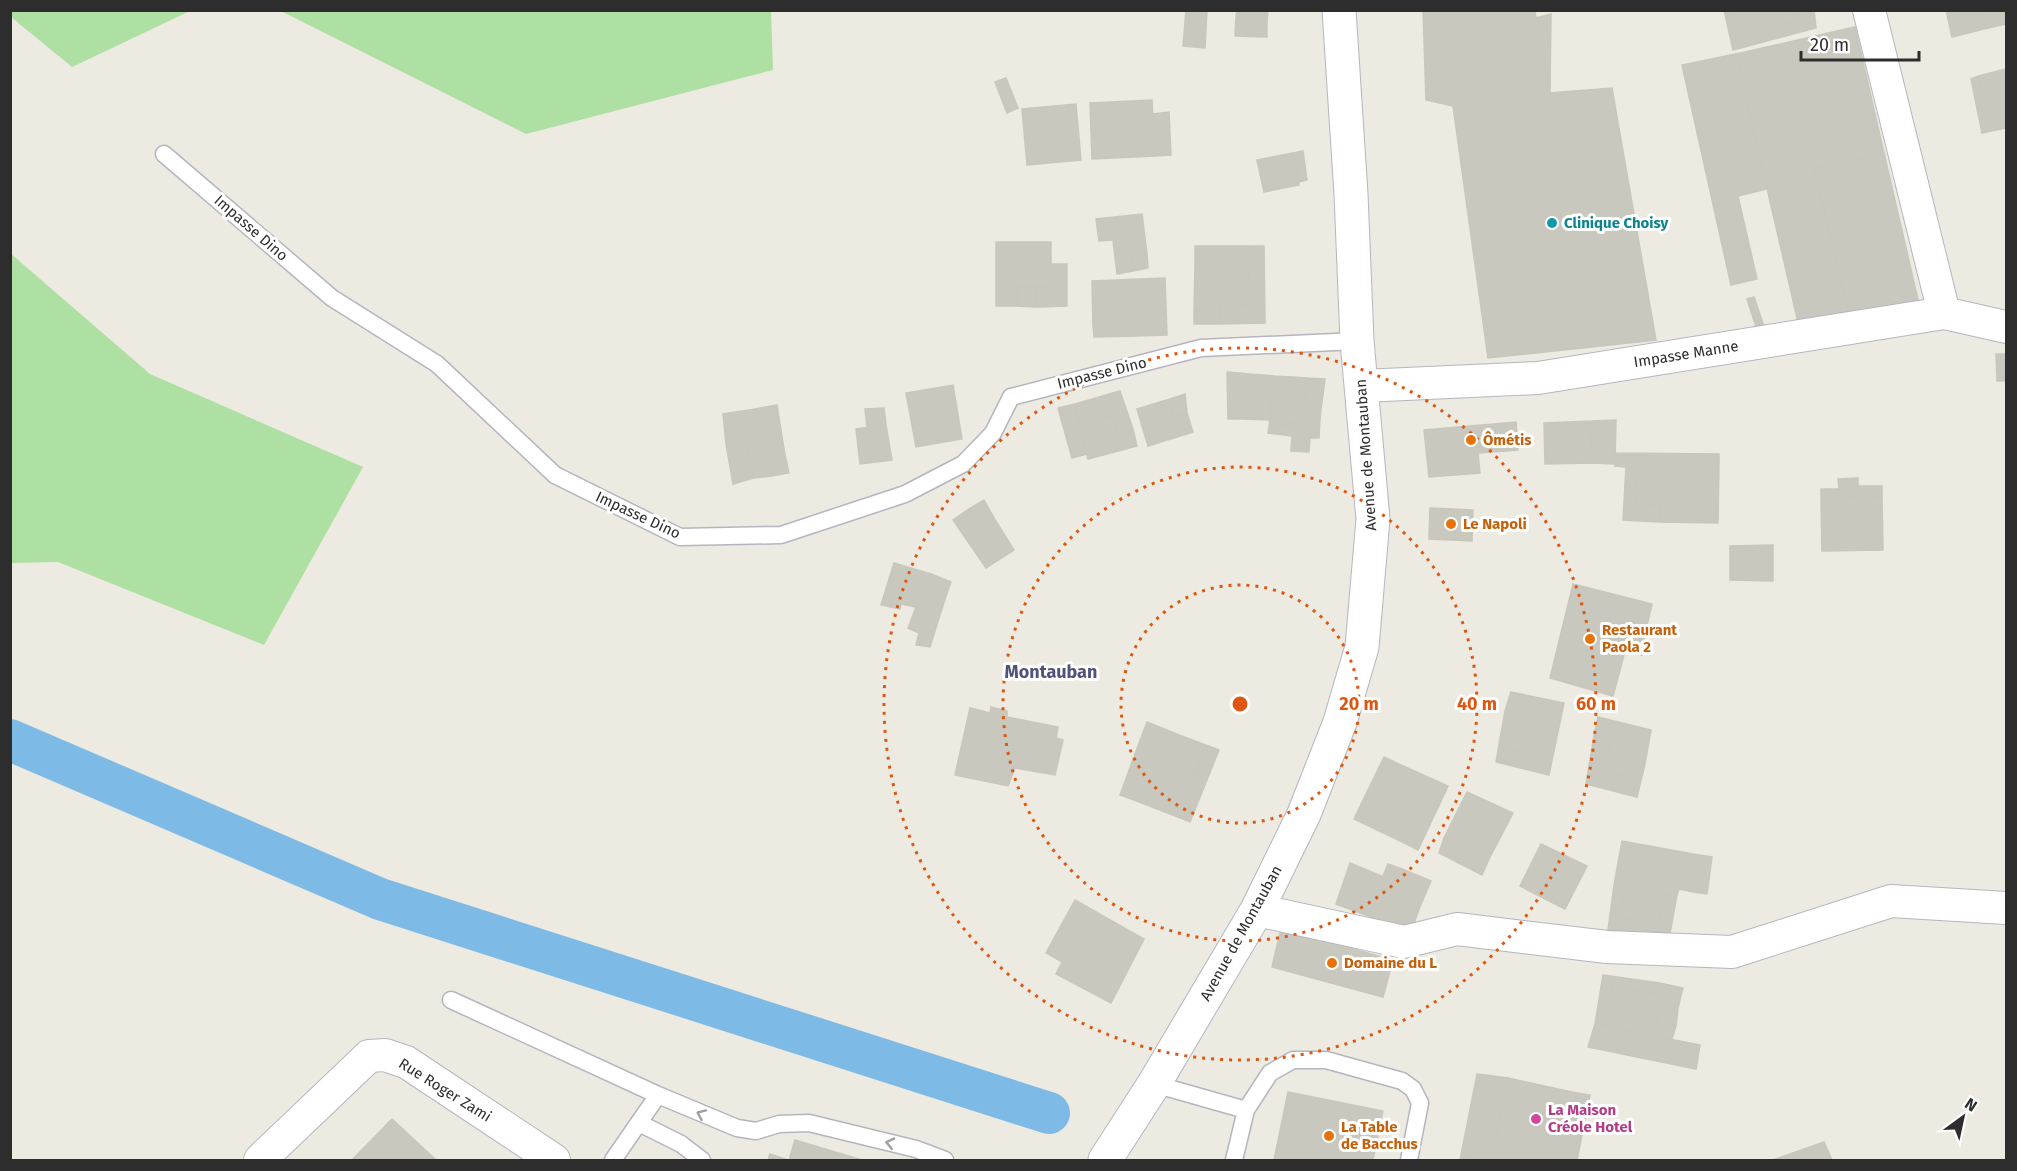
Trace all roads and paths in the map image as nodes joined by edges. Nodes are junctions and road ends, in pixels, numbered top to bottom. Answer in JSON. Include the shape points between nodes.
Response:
{"nodes":[{"id":1,"x":1340,"y":10,"type":"edge"},
{"id":2,"x":1869,"y":10,"type":"edge"},
{"id":3,"x":164,"y":154,"type":"dead end"},
{"id":4,"x":1944,"y":313,"type":"junction"},
{"id":5,"x":2007,"y":327,"type":"edge"},
{"id":6,"x":1357,"y":341,"type":"junction"},
{"id":7,"x":1362,"y":386,"type":"junction"},
{"id":8,"x":2007,"y":908,"type":"edge"},
{"id":9,"x":1257,"y":910,"type":"junction"},
{"id":10,"x":451,"y":1000,"type":"dead end"},
{"id":11,"x":1154,"y":1084,"type":"junction"},
{"id":12,"x":658,"y":1095,"type":"junction"},
{"id":13,"x":1246,"y":1110,"type":"junction"},
{"id":14,"x":639,"y":1123,"type":"junction"},
{"id":15,"x":260,"y":1161,"type":"edge"},
{"id":16,"x":554,"y":1161,"type":"edge"},
{"id":17,"x":613,"y":1161,"type":"edge"},
{"id":18,"x":702,"y":1161,"type":"edge"},
{"id":19,"x":945,"y":1161,"type":"edge"},
{"id":20,"x":1105,"y":1161,"type":"edge"},
{"id":21,"x":1234,"y":1161,"type":"edge"},
{"id":22,"x":1409,"y":1161,"type":"edge"}],
"edges":[{"from":1,"to":6,"type":"main road","name":"Avenue de Montauban"},
{"from":2,"to":4,"type":"street"},
{"from":3,"to":6,"type":"lane","name":"Impasse Dino","via":[[332,298],[437,364],[555,475],[680,537],[781,535],[905,494],[963,464],[993,433],[1011,397],[1201,348]]},
{"from":4,"to":5,"type":"street","name":"Impasse Manne"},
{"from":4,"to":7,"type":"street","name":"Impasse Manne","via":[[1538,378]]},
{"from":6,"to":7,"type":"main road","name":"Avenue de Montauban"},
{"from":7,"to":9,"type":"main road","name":"Avenue de Montauban","via":[[1373,519],[1362,647],[1340,722],[1304,814]]},
{"from":8,"to":9,"type":"street","via":[[1891,901],[1732,952],[1608,947],[1457,929],[1404,942]]},
{"from":9,"to":11,"type":"main road","name":"Avenue de Montauban"},
{"from":10,"to":12,"type":"lane"},
{"from":11,"to":13,"type":"lane"},
{"from":11,"to":20,"type":"main road","name":"Avenue de Montauban"},
{"from":12,"to":14,"type":"lane"},
{"from":19,"to":12,"type":"lane","one_way":true,"via":[[916,1149],[809,1123],[779,1124],[756,1131],[736,1128]]},
{"from":13,"to":21,"type":"lane"},
{"from":13,"to":22,"type":"lane","via":[[1270,1073],[1293,1060],[1326,1060],[1402,1081],[1413,1089],[1420,1102]]},
{"from":14,"to":17,"type":"lane"},
{"from":14,"to":18,"type":"lane","via":[[681,1144]]},
{"from":15,"to":16,"type":"street","name":"Rue Roger Zami","via":[[369,1056],[385,1054],[406,1062]]}]}
